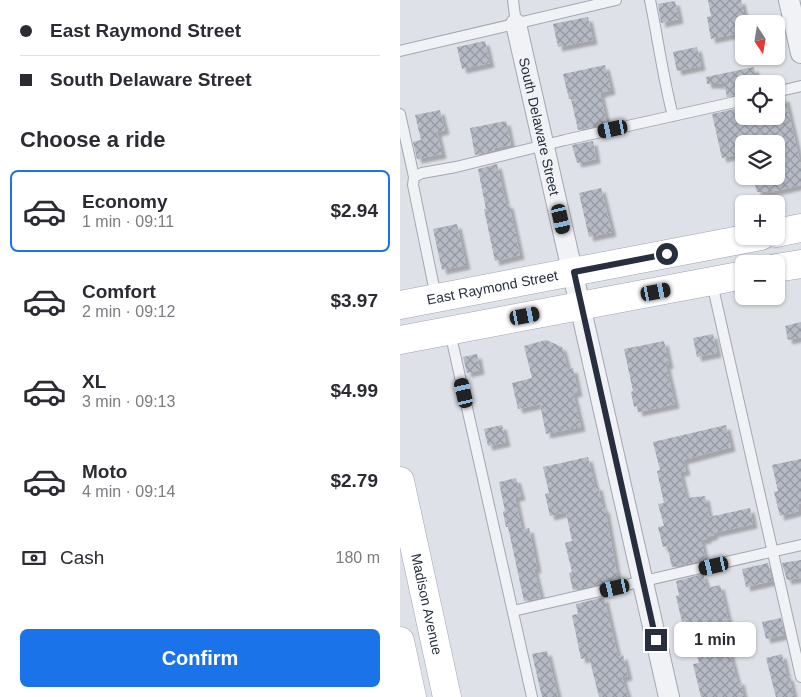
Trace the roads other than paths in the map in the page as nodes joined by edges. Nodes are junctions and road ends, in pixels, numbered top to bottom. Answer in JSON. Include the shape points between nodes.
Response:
{"nodes":[{"id":1,"x":513,"y":0,"type":"edge"},
{"id":2,"x":616,"y":0,"type":"edge"},
{"id":3,"x":650,"y":0,"type":"edge"},
{"id":4,"x":789,"y":0,"type":"edge"},
{"id":5,"x":516,"y":24,"type":"junction"},
{"id":6,"x":400,"y":51,"type":"edge"},
{"id":7,"x":801,"y":53,"type":"edge"},
{"id":8,"x":801,"y":86,"type":"edge"},
{"id":9,"x":785,"y":90,"type":"edge"},
{"id":10,"x":735,"y":102,"type":"edge"},
{"id":11,"x":400,"y":114,"type":"edge"},
{"id":12,"x":673,"y":116,"type":"junction"},
{"id":13,"x":544,"y":145,"type":"junction"},
{"id":14,"x":414,"y":177,"type":"junction"},
{"id":15,"x":801,"y":228,"type":"edge"},
{"id":16,"x":785,"y":231,"type":"edge"},
{"id":17,"x":735,"y":241,"type":"edge"},
{"id":18,"x":801,"y":264,"type":"edge"},
{"id":19,"x":785,"y":267,"type":"edge"},
{"id":20,"x":574,"y":272,"type":"junction"},
{"id":21,"x":735,"y":276,"type":"edge"},
{"id":22,"x":712,"y":281,"type":"junction"},
{"id":23,"x":420,"y":301,"type":"edge"},
{"id":24,"x":581,"y":306,"type":"junction"},
{"id":25,"x":439,"y":332,"type":"junction"},
{"id":26,"x":400,"y":340,"type":"edge"},
{"id":27,"x":400,"y":481,"type":"edge"},
{"id":28,"x":801,"y":545,"type":"edge"},
{"id":29,"x":772,"y":552,"type":"junction"},
{"id":30,"x":643,"y":582,"type":"junction"},
{"id":31,"x":513,"y":611,"type":"junction"},
{"id":32,"x":400,"y":641,"type":"edge"},
{"id":33,"x":801,"y":677,"type":"edge"},
{"id":34,"x":412,"y":697,"type":"edge"},
{"id":35,"x":447,"y":697,"type":"edge"},
{"id":36,"x":532,"y":697,"type":"edge"},
{"id":37,"x":669,"y":697,"type":"edge"}],
"edges":[{"from":1,"to":5,"type":"lane"},
{"from":2,"to":5,"type":"lane"},
{"from":3,"to":12,"type":"lane"},
{"from":4,"to":7,"type":"street"},
{"from":5,"to":6,"type":"lane"},
{"from":5,"to":13,"type":"street","name":"South Delaware Street"},
{"from":8,"to":9,"type":"lane"},
{"from":10,"to":12,"type":"lane"},
{"from":11,"to":14,"type":"lane"},
{"from":12,"to":13,"type":"lane"},
{"from":13,"to":14,"type":"lane"},
{"from":13,"to":20,"type":"street","name":"South Delaware Street"},
{"from":14,"to":23,"type":"lane"},
{"from":15,"to":16,"type":"main road"},
{"from":17,"to":20,"type":"main road","name":"East Raymond Street"},
{"from":18,"to":19,"type":"main road"},
{"from":20,"to":23,"type":"main road","name":"East Raymond Street"},
{"from":20,"to":24,"type":"street","name":"South Delaware Street"},
{"from":21,"to":22,"type":"main road"},
{"from":22,"to":24,"type":"main road"},
{"from":22,"to":29,"type":"lane"},
{"from":24,"to":25,"type":"main road"},
{"from":24,"to":30,"type":"street","name":"South Delaware Street"},
{"from":25,"to":26,"type":"main road"},
{"from":25,"to":31,"type":"lane"},
{"from":27,"to":35,"type":"main road","name":"Madison Avenue"},
{"from":28,"to":29,"type":"lane"},
{"from":29,"to":30,"type":"lane"},
{"from":29,"to":33,"type":"lane"},
{"from":30,"to":31,"type":"lane"},
{"from":30,"to":37,"type":"street","name":"South Delaware Street"},
{"from":31,"to":36,"type":"lane"},
{"from":32,"to":34,"type":"main road"}]}
